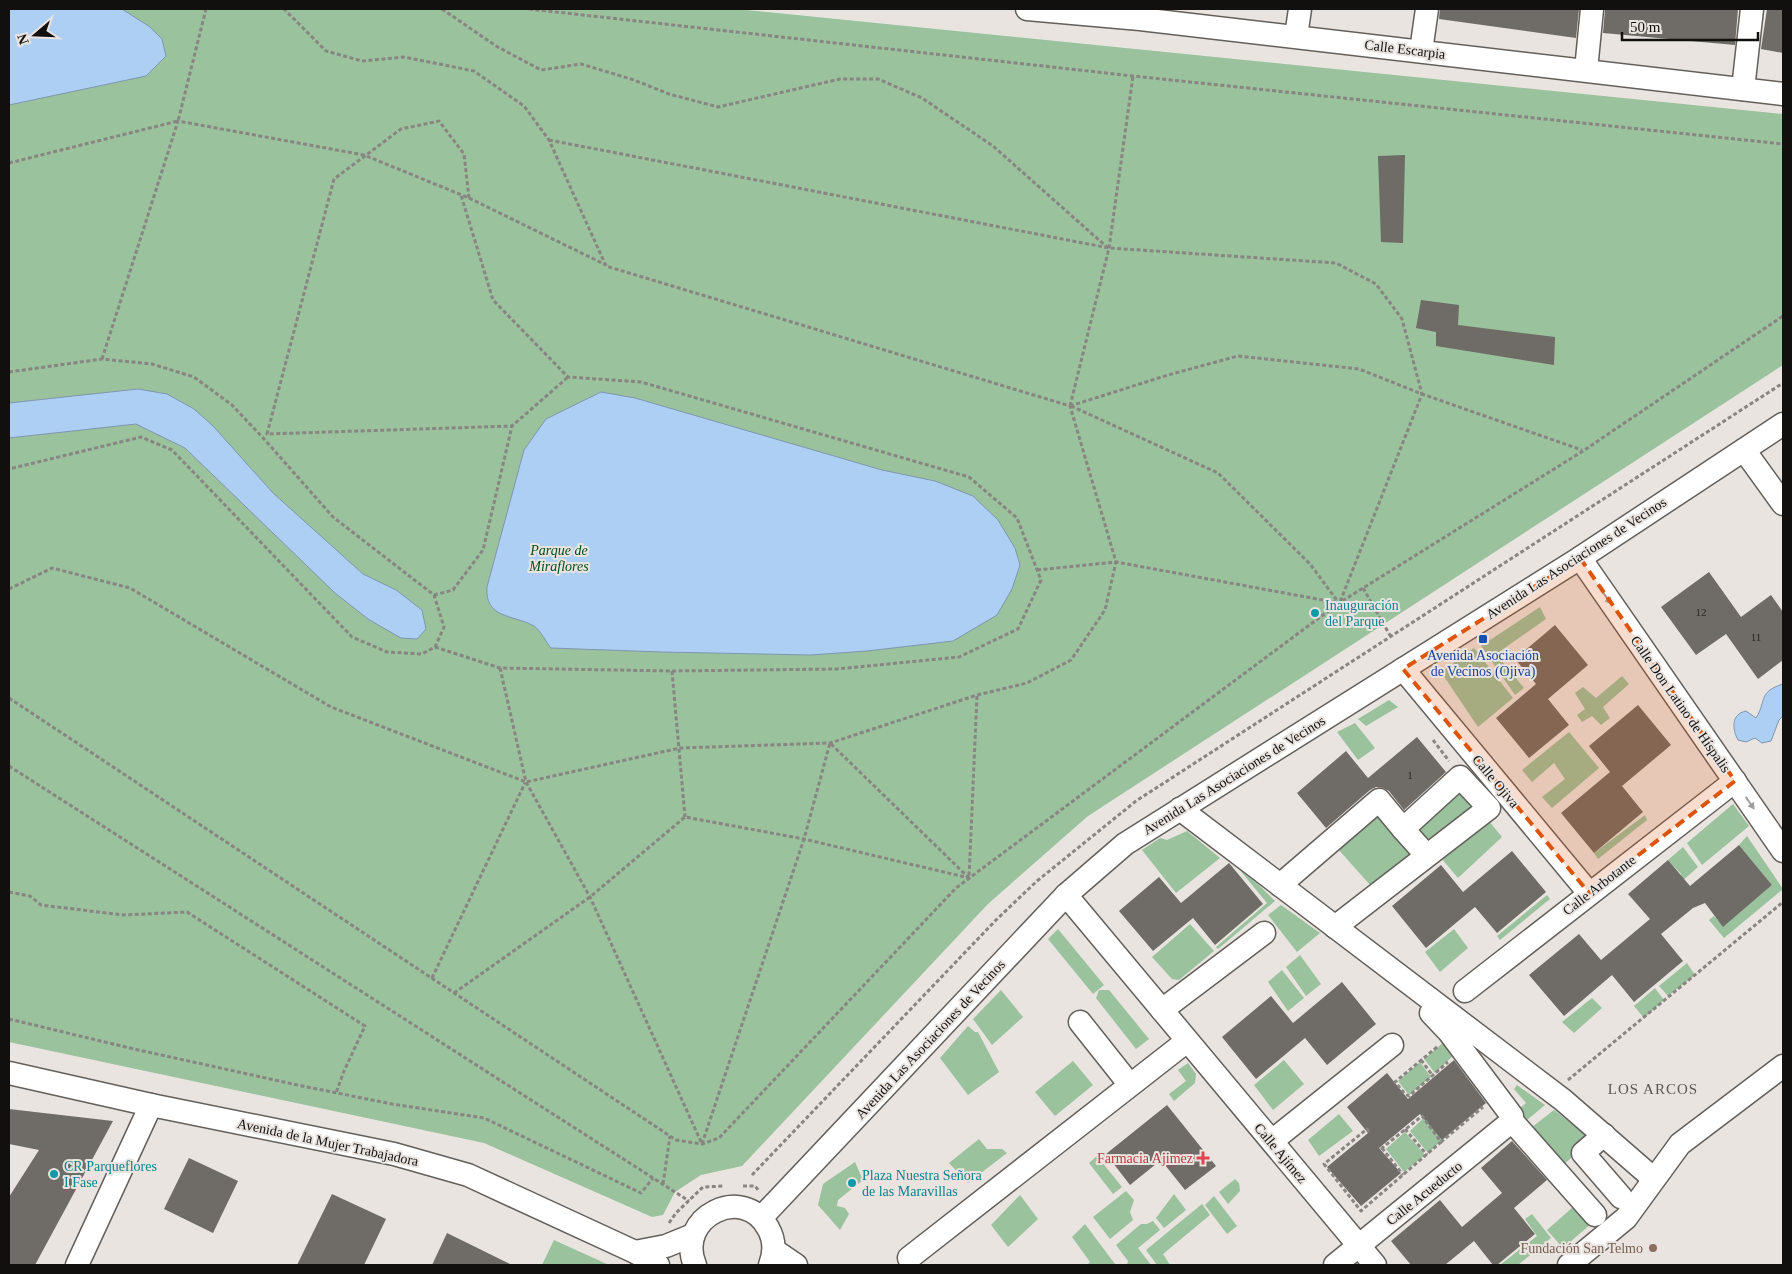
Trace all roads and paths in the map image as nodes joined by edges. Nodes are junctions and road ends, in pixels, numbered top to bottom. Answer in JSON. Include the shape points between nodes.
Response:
{"nodes":[{"id":1,"x":206,"y":9,"type":"edge"},
{"id":2,"x":284,"y":9,"type":"edge"},
{"id":3,"x":442,"y":9,"type":"edge"},
{"id":4,"x":530,"y":9,"type":"edge"},
{"id":5,"x":1027,"y":9,"type":"edge"},
{"id":6,"x":1300,"y":9,"type":"edge"},
{"id":7,"x":1427,"y":9,"type":"edge"},
{"id":8,"x":1592,"y":9,"type":"edge"},
{"id":9,"x":1752,"y":9,"type":"edge"},
{"id":10,"x":1141,"y":14,"type":"edge"},
{"id":11,"x":1296,"y":36,"type":"junction"},
{"id":12,"x":1421,"y":51,"type":"junction"},
{"id":13,"x":1586,"y":70,"type":"junction"},
{"id":14,"x":1133,"y":76,"type":"junction"},
{"id":15,"x":1743,"y":89,"type":"junction"},
{"id":16,"x":1783,"y":94,"type":"edge"},
{"id":17,"x":178,"y":121,"type":"junction"},
{"id":18,"x":550,"y":140,"type":"junction"},
{"id":19,"x":1783,"y":144,"type":"edge"},
{"id":20,"x":364,"y":155,"type":"junction"},
{"id":21,"x":9,"y":163,"type":"edge"},
{"id":22,"x":461,"y":195,"type":"junction"},
{"id":23,"x":469,"y":198,"type":"junction"},
{"id":24,"x":1108,"y":248,"type":"junction"},
{"id":25,"x":606,"y":266,"type":"junction"},
{"id":26,"x":1783,"y":316,"type":"edge"},
{"id":27,"x":102,"y":359,"type":"junction"},
{"id":28,"x":9,"y":372,"type":"edge"},
{"id":29,"x":568,"y":377,"type":"junction"},
{"id":30,"x":1422,"y":394,"type":"junction"},
{"id":31,"x":1070,"y":406,"type":"junction"},
{"id":32,"x":1783,"y":424,"type":"edge"},
{"id":33,"x":512,"y":426,"type":"junction"},
{"id":34,"x":1744,"y":450,"type":"junction"},
{"id":35,"x":1583,"y":451,"type":"junction"},
{"id":36,"x":9,"y":469,"type":"edge"},
{"id":37,"x":1783,"y":504,"type":"edge"},
{"id":38,"x":1580,"y":558,"type":"junction"},
{"id":39,"x":1116,"y":562,"type":"junction"},
{"id":40,"x":1037,"y":570,"type":"junction"},
{"id":41,"x":1364,"y":588,"type":"junction"},
{"id":42,"x":9,"y":589,"type":"edge"},
{"id":43,"x":434,"y":595,"type":"junction"},
{"id":44,"x":1339,"y":603,"type":"junction"},
{"id":45,"x":1391,"y":637,"type":"dead end"},
{"id":46,"x":434,"y":647,"type":"junction"},
{"id":47,"x":500,"y":668,"type":"junction"},
{"id":48,"x":1402,"y":669,"type":"junction"},
{"id":49,"x":672,"y":672,"type":"junction"},
{"id":50,"x":977,"y":695,"type":"junction"},
{"id":51,"x":9,"y":698,"type":"edge"},
{"id":52,"x":1429,"y":733,"type":"dead end"},
{"id":53,"x":830,"y":743,"type":"junction"},
{"id":54,"x":680,"y":748,"type":"junction"},
{"id":55,"x":9,"y":766,"type":"edge"},
{"id":56,"x":1463,"y":781,"type":"junction"},
{"id":57,"x":1734,"y":781,"type":"junction"},
{"id":58,"x":526,"y":782,"type":"junction"},
{"id":59,"x":1180,"y":809,"type":"junction"},
{"id":60,"x":685,"y":817,"type":"junction"},
{"id":61,"x":1403,"y":829,"type":"junction"},
{"id":62,"x":804,"y":839,"type":"junction"},
{"id":63,"x":1783,"y":851,"type":"edge"},
{"id":64,"x":1427,"y":856,"type":"junction"},
{"id":65,"x":969,"y":878,"type":"junction"},
{"id":66,"x":1280,"y":885,"type":"junction"},
{"id":67,"x":9,"y":892,"type":"edge"},
{"id":68,"x":1589,"y":893,"type":"junction"},
{"id":69,"x":1066,"y":895,"type":"junction"},
{"id":70,"x":590,"y":897,"type":"junction"},
{"id":71,"x":1783,"y":902,"type":"edge"},
{"id":72,"x":1335,"y":927,"type":"junction"},
{"id":73,"x":1264,"y":933,"type":"dead end"},
{"id":74,"x":432,"y":978,"type":"junction"},
{"id":75,"x":1418,"y":990,"type":"junction"},
{"id":76,"x":1465,"y":991,"type":"dead end"},
{"id":77,"x":454,"y":993,"type":"junction"},
{"id":78,"x":1162,"y":1010,"type":"junction"},
{"id":79,"x":9,"y":1019,"type":"edge"},
{"id":80,"x":1080,"y":1022,"type":"dead end"},
{"id":81,"x":1188,"y":1041,"type":"junction"},
{"id":82,"x":1392,"y":1045,"type":"dead end"},
{"id":83,"x":1450,"y":1059,"type":"dead end"},
{"id":84,"x":1420,"y":1062,"type":"dead end"},
{"id":85,"x":1783,"y":1066,"type":"edge"},
{"id":86,"x":9,"y":1073,"type":"edge"},
{"id":87,"x":1432,"y":1076,"type":"junction"},
{"id":88,"x":1130,"y":1085,"type":"junction"},
{"id":89,"x":1554,"y":1092,"type":"junction"},
{"id":90,"x":336,"y":1093,"type":"junction"},
{"id":91,"x":151,"y":1104,"type":"junction"},
{"id":92,"x":1469,"y":1117,"type":"dead end"},
{"id":93,"x":1512,"y":1119,"type":"junction"},
{"id":94,"x":1405,"y":1129,"type":"junction"},
{"id":95,"x":1369,"y":1132,"type":"dead end"},
{"id":96,"x":1604,"y":1135,"type":"junction"},
{"id":97,"x":670,"y":1136,"type":"junction"},
{"id":98,"x":1272,"y":1141,"type":"junction"},
{"id":99,"x":1441,"y":1142,"type":"junction"},
{"id":100,"x":702,"y":1144,"type":"junction"},
{"id":101,"x":1583,"y":1153,"type":"junction"},
{"id":102,"x":1427,"y":1155,"type":"junction"},
{"id":103,"x":1564,"y":1168,"type":"dead end"},
{"id":104,"x":1647,"y":1172,"type":"dead end"},
{"id":105,"x":1403,"y":1175,"type":"junction"},
{"id":106,"x":654,"y":1178,"type":"junction"},
{"id":107,"x":663,"y":1184,"type":"junction"},
{"id":108,"x":1621,"y":1197,"type":"dead end"},
{"id":109,"x":689,"y":1201,"type":"dead end"},
{"id":110,"x":1595,"y":1215,"type":"dead end"},
{"id":111,"x":761,"y":1218,"type":"junction"},
{"id":112,"x":693,"y":1235,"type":"junction"},
{"id":113,"x":1359,"y":1246,"type":"junction"},
{"id":114,"x":635,"y":1252,"type":"junction"},
{"id":115,"x":772,"y":1257,"type":"edge"},
{"id":116,"x":909,"y":1258,"type":"dead end"},
{"id":117,"x":77,"y":1265,"type":"edge"},
{"id":118,"x":658,"y":1265,"type":"edge"},
{"id":119,"x":695,"y":1265,"type":"edge"},
{"id":120,"x":796,"y":1265,"type":"edge"},
{"id":121,"x":1335,"y":1265,"type":"edge"},
{"id":122,"x":1375,"y":1265,"type":"edge"},
{"id":123,"x":1569,"y":1265,"type":"edge"}],
"edges":[{"from":1,"to":17,"type":"path"},
{"from":2,"to":18,"type":"path","via":[[326,51],[362,61],[404,57],[474,71],[524,106]]},
{"from":3,"to":24,"type":"path","via":[[496,46],[541,70],[581,64],[718,107],[840,78],[878,79],[922,98],[993,146]]},
{"from":4,"to":14,"type":"path"},
{"from":5,"to":10,"type":"street","name":"Calle Escarpia"},
{"from":6,"to":11,"type":"street"},
{"from":7,"to":12,"type":"street"},
{"from":8,"to":13,"type":"street"},
{"from":9,"to":15,"type":"street"},
{"from":10,"to":11,"type":"street","name":"Calle Escarpia"},
{"from":11,"to":12,"type":"street","name":"Calle Escarpia"},
{"from":12,"to":13,"type":"street","name":"Calle Escarpia"},
{"from":13,"to":15,"type":"street","name":"Calle Escarpia"},
{"from":14,"to":19,"type":"path"},
{"from":14,"to":24,"type":"path"},
{"from":15,"to":16,"type":"street","name":"Calle Escarpia"},
{"from":17,"to":20,"type":"path"},
{"from":17,"to":21,"type":"path"},
{"from":17,"to":27,"type":"path"},
{"from":18,"to":24,"type":"path"},
{"from":18,"to":25,"type":"path"},
{"from":20,"to":22,"type":"path"},
{"from":20,"to":23,"type":"path","via":[[401,129],[439,121],[464,154]]},
{"from":20,"to":33,"type":"path","via":[[334,179],[267,434]]},
{"from":22,"to":23,"type":"path"},
{"from":22,"to":29,"type":"path","via":[[493,300]]},
{"from":23,"to":25,"type":"path"},
{"from":24,"to":30,"type":"path","via":[[1336,263],[1376,284],[1402,319]]},
{"from":24,"to":31,"type":"path"},
{"from":25,"to":31,"type":"path"},
{"from":26,"to":35,"type":"path"},
{"from":27,"to":28,"type":"path"},
{"from":27,"to":43,"type":"path","via":[[152,364],[194,377],[232,405],[333,517]]},
{"from":29,"to":33,"type":"path"},
{"from":29,"to":40,"type":"path","via":[[641,382],[970,476],[1017,518]]},
{"from":30,"to":31,"type":"path","via":[[1359,370],[1238,356]]},
{"from":30,"to":35,"type":"path"},
{"from":30,"to":44,"type":"path"},
{"from":31,"to":39,"type":"path"},
{"from":31,"to":44,"type":"path","via":[[1218,472],[1310,564]]},
{"from":32,"to":34,"type":"street","name":"Avenida Las Asociaciones de Vecinos"},
{"from":33,"to":43,"type":"path","via":[[483,550],[453,590]]},
{"from":34,"to":37,"type":"street"},
{"from":34,"to":38,"type":"street","name":"Avenida Las Asociaciones de Vecinos"},
{"from":35,"to":41,"type":"path"},
{"from":36,"to":46,"type":"path","via":[[140,437],[172,450],[352,636],[387,652],[422,654]]},
{"from":38,"to":48,"type":"street","name":"Avenida Las Asociaciones de Vecinos"},
{"from":38,"to":57,"type":"street","name":"Calle Don Latino de Híspalis","one_way":true},
{"from":39,"to":40,"type":"path"},
{"from":39,"to":44,"type":"path"},
{"from":39,"to":50,"type":"path","via":[[1105,610],[1071,660],[1027,683]]},
{"from":40,"to":49,"type":"path","via":[[1041,580],[1018,629],[959,657],[837,669]]},
{"from":41,"to":44,"type":"path"},
{"from":41,"to":45,"type":"path"},
{"from":42,"to":58,"type":"path","via":[[52,568],[130,588],[331,707]]},
{"from":43,"to":46,"type":"path","via":[[444,627]]},
{"from":44,"to":65,"type":"path"},
{"from":46,"to":47,"type":"path"},
{"from":47,"to":49,"type":"path"},
{"from":47,"to":58,"type":"path"},
{"from":48,"to":59,"type":"street","name":"Avenida Las Asociaciones de Vecinos"},
{"from":48,"to":68,"type":"street","name":"Calle Ojiva"},
{"from":49,"to":54,"type":"path"},
{"from":50,"to":53,"type":"path"},
{"from":50,"to":65,"type":"path"},
{"from":51,"to":74,"type":"path"},
{"from":52,"to":56,"type":"path"},
{"from":53,"to":54,"type":"path"},
{"from":53,"to":62,"type":"path"},
{"from":53,"to":65,"type":"path"},
{"from":54,"to":58,"type":"path"},
{"from":54,"to":60,"type":"path"},
{"from":55,"to":106,"type":"path"},
{"from":56,"to":61,"type":"street","via":[[1460,777]]},
{"from":56,"to":64,"type":"street","via":[[1489,808]]},
{"from":57,"to":63,"type":"street","name":"Calle Don Latino de Híspalis","one_way":true},
{"from":57,"to":68,"type":"street","name":"Calle Arbotante"},
{"from":58,"to":70,"type":"path"},
{"from":58,"to":74,"type":"path"},
{"from":59,"to":66,"type":"street"},
{"from":59,"to":69,"type":"street","name":"Avenida Las Asociaciones de Vecinos","via":[[1125,844]]},
{"from":60,"to":62,"type":"path"},
{"from":60,"to":70,"type":"path"},
{"from":61,"to":64,"type":"street"},
{"from":61,"to":66,"type":"street","via":[[1379,800]]},
{"from":62,"to":65,"type":"path"},
{"from":62,"to":100,"type":"path"},
{"from":64,"to":72,"type":"street"},
{"from":65,"to":100,"type":"path","via":[[719,1138]]},
{"from":66,"to":72,"type":"street"},
{"from":67,"to":90,"type":"path","via":[[30,896],[40,905],[123,915],[187,912],[365,1026]]},
{"from":68,"to":76,"type":"street","name":"Calle Arbotante"},
{"from":69,"to":78,"type":"street","name":"Calle Ajímez"},
{"from":69,"to":111,"type":"street","name":"Avenida Las Asociaciones de Vecinos"},
{"from":70,"to":77,"type":"path"},
{"from":70,"to":100,"type":"path"},
{"from":71,"to":89,"type":"path"},
{"from":72,"to":75,"type":"street"},
{"from":73,"to":78,"type":"street"},
{"from":74,"to":77,"type":"path"},
{"from":75,"to":89,"type":"street"},
{"from":75,"to":93,"type":"street","via":[[1412,995],[1449,1032]]},
{"from":77,"to":97,"type":"path"},
{"from":78,"to":81,"type":"street","name":"Calle Ajímez"},
{"from":79,"to":90,"type":"path"},
{"from":80,"to":88,"type":"street"},
{"from":81,"to":88,"type":"street"},
{"from":81,"to":98,"type":"street","name":"Calle Ajímez"},
{"from":82,"to":98,"type":"street"},
{"from":83,"to":87,"type":"path"},
{"from":84,"to":87,"type":"path"},
{"from":85,"to":123,"type":"street","via":[[1680,1144],[1626,1218]]},
{"from":86,"to":91,"type":"street","name":"Avenida de la Mujer Trabajadora"},
{"from":87,"to":87,"type":"path","via":[[1421,1060],[1395,1082],[1408,1096]]},
{"from":88,"to":116,"type":"street"},
{"from":89,"to":96,"type":"street"},
{"from":90,"to":106,"type":"path","via":[[484,1118],[641,1193]]},
{"from":91,"to":114,"type":"street","name":"Avenida de la Mujer Trabajadora","via":[[394,1154],[468,1175]]},
{"from":91,"to":117,"type":"street"},
{"from":92,"to":99,"type":"path"},
{"from":93,"to":110,"type":"street"},
{"from":93,"to":113,"type":"street","name":"Calle Acueducto"},
{"from":94,"to":99,"type":"path","via":[[1422,1116]]},
{"from":94,"to":102,"type":"path"},
{"from":94,"to":105,"type":"path","via":[[1381,1147]]},
{"from":95,"to":105,"type":"path","via":[[1367,1129],[1324,1164],[1361,1210]]},
{"from":96,"to":101,"type":"street"},
{"from":96,"to":104,"type":"street"},
{"from":97,"to":100,"type":"path"},
{"from":97,"to":107,"type":"path"},
{"from":98,"to":113,"type":"street","name":"Calle Ajímez"},
{"from":99,"to":102,"type":"path"},
{"from":101,"to":103,"type":"street"},
{"from":101,"to":108,"type":"street"},
{"from":102,"to":105,"type":"path"},
{"from":106,"to":107,"type":"path"},
{"from":107,"to":109,"type":"path"},
{"from":111,"to":112,"type":"street","via":[[745,1209],[726,1207],[704,1218]]},
{"from":111,"to":115,"type":"street","via":[[770,1233]]},
{"from":112,"to":114,"type":"street","via":[[666,1246]]},
{"from":112,"to":119,"type":"street"},
{"from":113,"to":121,"type":"street","name":"Calle Acueducto"},
{"from":113,"to":122,"type":"street","name":"Calle Ajímez"},
{"from":114,"to":118,"type":"street","name":"Avenida de la Mujer Trabajadora"},
{"from":115,"to":120,"type":"street"}]}
